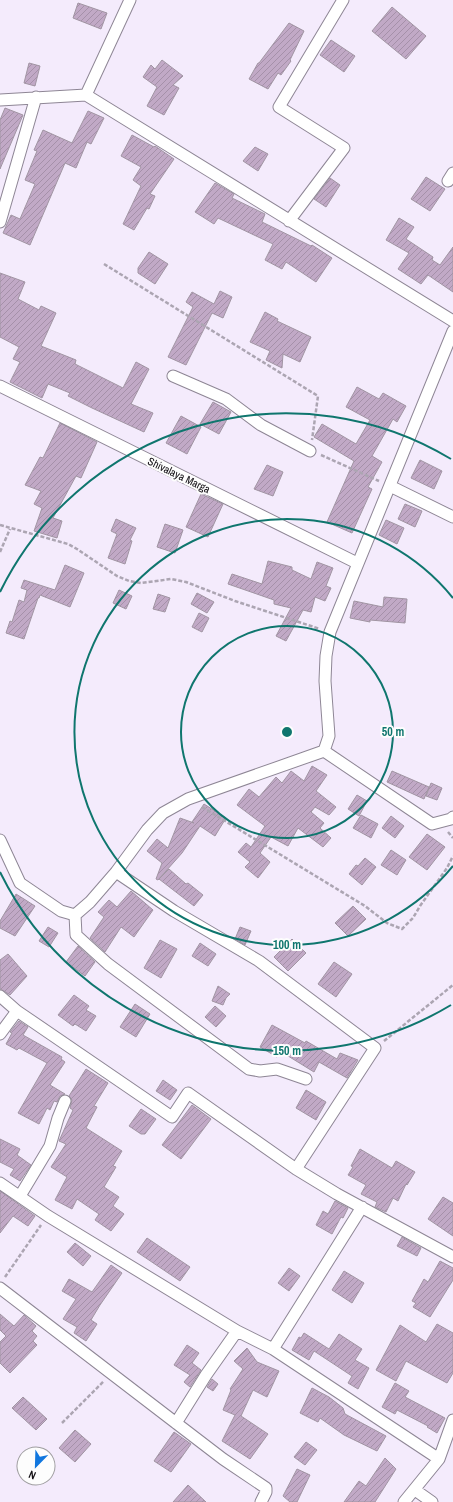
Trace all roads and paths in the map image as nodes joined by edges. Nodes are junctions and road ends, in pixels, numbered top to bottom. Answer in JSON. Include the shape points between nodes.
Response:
{"nodes":[{"id":1,"x":130,"y":0,"type":"edge"},
{"id":2,"x":343,"y":0,"type":"edge"},
{"id":3,"x":86,"y":96,"type":"junction"},
{"id":4,"x":36,"y":97,"type":"junction"},
{"id":5,"x":0,"y":100,"type":"edge"},
{"id":6,"x":289,"y":221,"type":"junction"},
{"id":7,"x":0,"y":222,"type":"edge"},
{"id":8,"x":104,"y":264,"type":"dead end"},
{"id":9,"x":453,"y":321,"type":"edge"},
{"id":10,"x":453,"y":331,"type":"edge"},
{"id":11,"x":173,"y":376,"type":"dead end"},
{"id":12,"x":0,"y":386,"type":"edge"},
{"id":13,"x":310,"y":451,"type":"junction"},
{"id":14,"x":390,"y":486,"type":"junction"},
{"id":15,"x":453,"y":517,"type":"edge"},
{"id":16,"x":0,"y":525,"type":"edge"},
{"id":17,"x":10,"y":529,"type":"junction"},
{"id":18,"x":0,"y":552,"type":"edge"},
{"id":19,"x":357,"y":563,"type":"junction"},
{"id":20,"x":330,"y":632,"type":"junction"},
{"id":21,"x":324,"y":751,"type":"junction"},
{"id":22,"x":188,"y":798,"type":"junction"},
{"id":23,"x":453,"y":817,"type":"edge"},
{"id":24,"x":0,"y":840,"type":"edge"},
{"id":25,"x":453,"y":856,"type":"edge"},
{"id":26,"x":116,"y":872,"type":"junction"},
{"id":27,"x":75,"y":915,"type":"junction"},
{"id":28,"x":453,"y":985,"type":"edge"},
{"id":29,"x":0,"y":996,"type":"edge"},
{"id":30,"x":17,"y":1011,"type":"junction"},
{"id":31,"x":0,"y":1034,"type":"edge"},
{"id":32,"x":375,"y":1048,"type":"junction"},
{"id":33,"x":306,"y":1079,"type":"dead end"},
{"id":34,"x":65,"y":1101,"type":"dead end"},
{"id":35,"x":296,"y":1169,"type":"junction"},
{"id":36,"x":0,"y":1183,"type":"edge"},
{"id":37,"x":20,"y":1196,"type":"junction"},
{"id":38,"x":362,"y":1207,"type":"junction"},
{"id":39,"x":48,"y":1216,"type":"junction"},
{"id":40,"x":453,"y":1257,"type":"edge"},
{"id":41,"x":2,"y":1283,"type":"edge"},
{"id":42,"x":237,"y":1331,"type":"junction"},
{"id":43,"x":273,"y":1349,"type":"junction"},
{"id":44,"x":111,"y":1374,"type":"junction"},
{"id":45,"x":453,"y":1420,"type":"edge"},
{"id":46,"x":62,"y":1423,"type":"dead end"},
{"id":47,"x":176,"y":1423,"type":"junction"},
{"id":48,"x":439,"y":1459,"type":"junction"},
{"id":49,"x":415,"y":1490,"type":"junction"},
{"id":50,"x":261,"y":1502,"type":"edge"},
{"id":51,"x":404,"y":1502,"type":"edge"},
{"id":52,"x":432,"y":1502,"type":"edge"}],
"edges":[{"from":1,"to":3,"type":"street"},
{"from":2,"to":6,"type":"street","via":[[279,107],[344,148]]},
{"from":3,"to":4,"type":"street"},
{"from":3,"to":6,"type":"street"},
{"from":4,"to":5,"type":"street"},
{"from":4,"to":7,"type":"street"},
{"from":6,"to":9,"type":"street"},
{"from":8,"to":13,"type":"path","via":[[318,396]]},
{"from":10,"to":14,"type":"street"},
{"from":11,"to":13,"type":"street","via":[[226,399],[261,426]]},
{"from":12,"to":19,"type":"street","name":"Shivalaya Marga"},
{"from":13,"to":14,"type":"path"},
{"from":14,"to":15,"type":"street"},
{"from":14,"to":19,"type":"street"},
{"from":16,"to":17,"type":"path"},
{"from":17,"to":18,"type":"path"},
{"from":17,"to":20,"type":"path","via":[[68,544],[129,581],[141,583],[171,579],[186,582]]},
{"from":19,"to":20,"type":"street"},
{"from":20,"to":21,"type":"street","via":[[325,681],[329,736]]},
{"from":21,"to":22,"type":"street"},
{"from":21,"to":23,"type":"street","via":[[432,824]]},
{"from":22,"to":25,"type":"path","via":[[364,906],[387,923],[402,929],[413,918]]},
{"from":22,"to":26,"type":"street","via":[[163,813]]},
{"from":24,"to":27,"type":"street","via":[[20,883],[61,911]]},
{"from":26,"to":27,"type":"street"},
{"from":26,"to":32,"type":"street","via":[[174,911],[259,961]]},
{"from":27,"to":33,"type":"street","via":[[76,935],[86,945],[249,1070],[277,1069]]},
{"from":28,"to":32,"type":"path"},
{"from":29,"to":30,"type":"street"},
{"from":30,"to":31,"type":"street"},
{"from":30,"to":35,"type":"street","via":[[172,1117],[188,1094]]},
{"from":32,"to":35,"type":"street"},
{"from":34,"to":37,"type":"street","via":[[50,1146]]},
{"from":35,"to":38,"type":"street"},
{"from":36,"to":37,"type":"street"},
{"from":37,"to":39,"type":"street"},
{"from":38,"to":40,"type":"street"},
{"from":38,"to":43,"type":"street"},
{"from":39,"to":41,"type":"path"},
{"from":39,"to":42,"type":"street"},
{"from":41,"to":44,"type":"street"},
{"from":42,"to":43,"type":"street"},
{"from":42,"to":47,"type":"street"},
{"from":43,"to":48,"type":"street"},
{"from":44,"to":46,"type":"path"},
{"from":44,"to":47,"type":"street"},
{"from":45,"to":48,"type":"street"},
{"from":47,"to":50,"type":"street","via":[[266,1488]]},
{"from":48,"to":49,"type":"street"},
{"from":49,"to":51,"type":"street"},
{"from":49,"to":52,"type":"street"}]}
